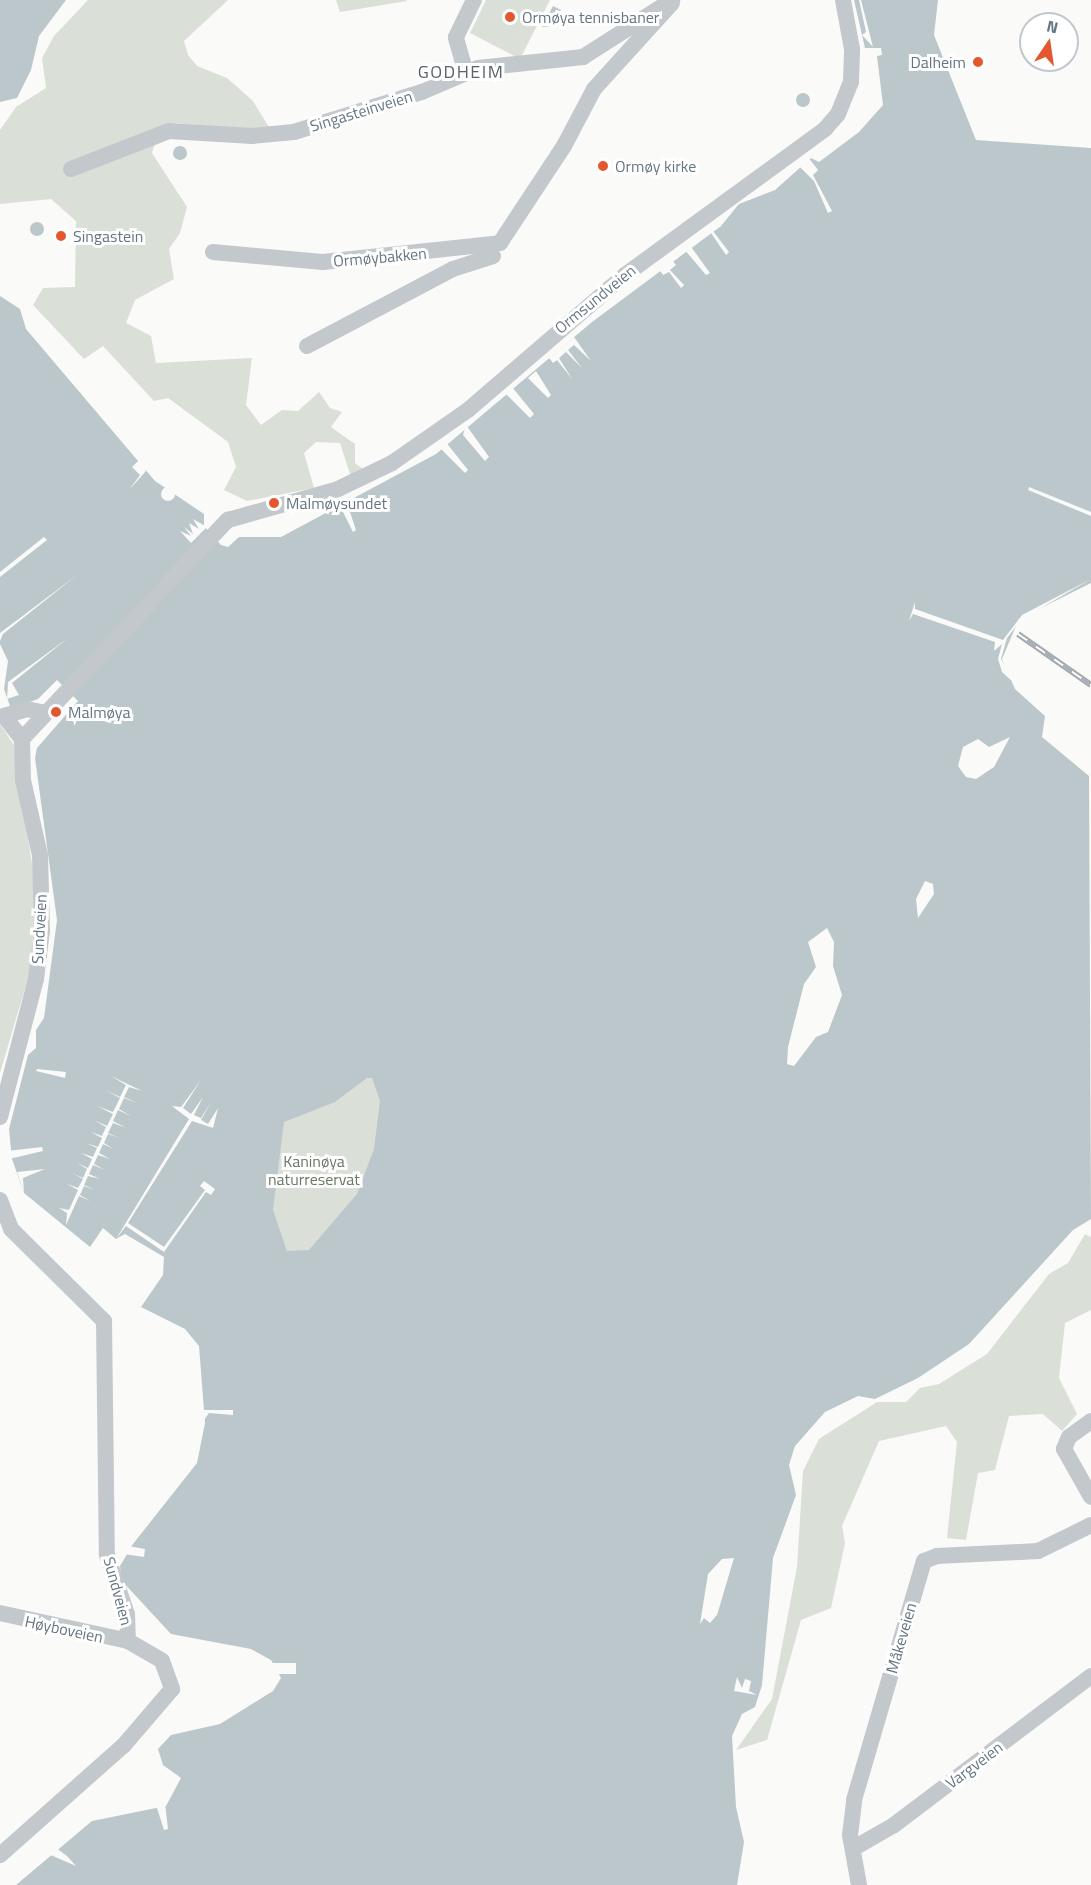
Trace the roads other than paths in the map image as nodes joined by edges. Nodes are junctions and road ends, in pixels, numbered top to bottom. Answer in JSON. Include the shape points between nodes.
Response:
{"nodes":[{"id":1,"x":474,"y":0,"type":"edge"},
{"id":2,"x":673,"y":0,"type":"edge"},
{"id":3,"x":843,"y":0,"type":"edge"},
{"id":4,"x":466,"y":73,"type":"junction"},
{"id":5,"x":71,"y":169,"type":"dead end"},
{"id":6,"x":523,"y":203,"type":"junction"},
{"id":7,"x":213,"y":252,"type":"dead end"},
{"id":8,"x":307,"y":346,"type":"dead end"},
{"id":9,"x":46,"y":713,"type":"junction"},
{"id":10,"x":22,"y":739,"type":"junction"},
{"id":11,"x":0,"y":1117,"type":"edge"},
{"id":12,"x":0,"y":1200,"type":"edge"},
{"id":13,"x":1091,"y":1421,"type":"edge"},
{"id":14,"x":1091,"y":1497,"type":"edge"},
{"id":15,"x":1091,"y":1525,"type":"edge"},
{"id":16,"x":0,"y":1613,"type":"edge"},
{"id":17,"x":128,"y":1641,"type":"junction"},
{"id":18,"x":1091,"y":1676,"type":"edge"},
{"id":19,"x":854,"y":1848,"type":"junction"},
{"id":20,"x":0,"y":1855,"type":"edge"},
{"id":21,"x":859,"y":1885,"type":"edge"}],
"edges":[{"from":1,"to":4,"type":"street","via":[[456,37]]},
{"from":2,"to":4,"type":"street","name":"Singasteinveien","via":[[583,57]]},
{"from":2,"to":6,"type":"street","name":"Ormøybakken","via":[[652,30],[602,78],[564,146]]},
{"from":3,"to":9,"type":"street","name":"Ormsundveien","via":[[852,49],[851,81],[838,114],[825,129],[624,275],[439,432],[338,489],[280,508],[239,513],[218,530]]},
{"from":4,"to":5,"type":"street","name":"Singasteinveien","via":[[313,127],[252,136],[174,130]]},
{"from":6,"to":7,"type":"street","name":"Ormøybakken","via":[[500,243],[475,250],[322,262]]},
{"from":6,"to":8,"type":"street","name":"Ormøybakken","via":[[518,231],[502,254],[464,264]]},
{"from":9,"to":10,"type":"street"},
{"from":9,"to":10,"type":"street","via":[[27,709],[4,716]]},
{"from":10,"to":11,"type":"street","name":"Sundveien","via":[[23,780],[40,855],[42,931],[36,979]]},
{"from":12,"to":17,"type":"street","name":"Sundveien","via":[[11,1229],[97,1314],[108,1333],[104,1528],[115,1586],[127,1614]]},
{"from":13,"to":14,"type":"street","via":[[1069,1437],[1064,1449]]},
{"from":15,"to":19,"type":"street","name":"Måkeveien","via":[[1038,1551],[937,1556],[924,1561],[854,1800]]},
{"from":16,"to":17,"type":"street","name":"Høyboveien"},
{"from":17,"to":20,"type":"street","name":"Sundveien","via":[[162,1661],[170,1674],[170,1696],[124,1745]]},
{"from":18,"to":19,"type":"street","name":"Vargveien","via":[[894,1825]]},
{"from":19,"to":21,"type":"street","name":"Måkeveien"}]}
